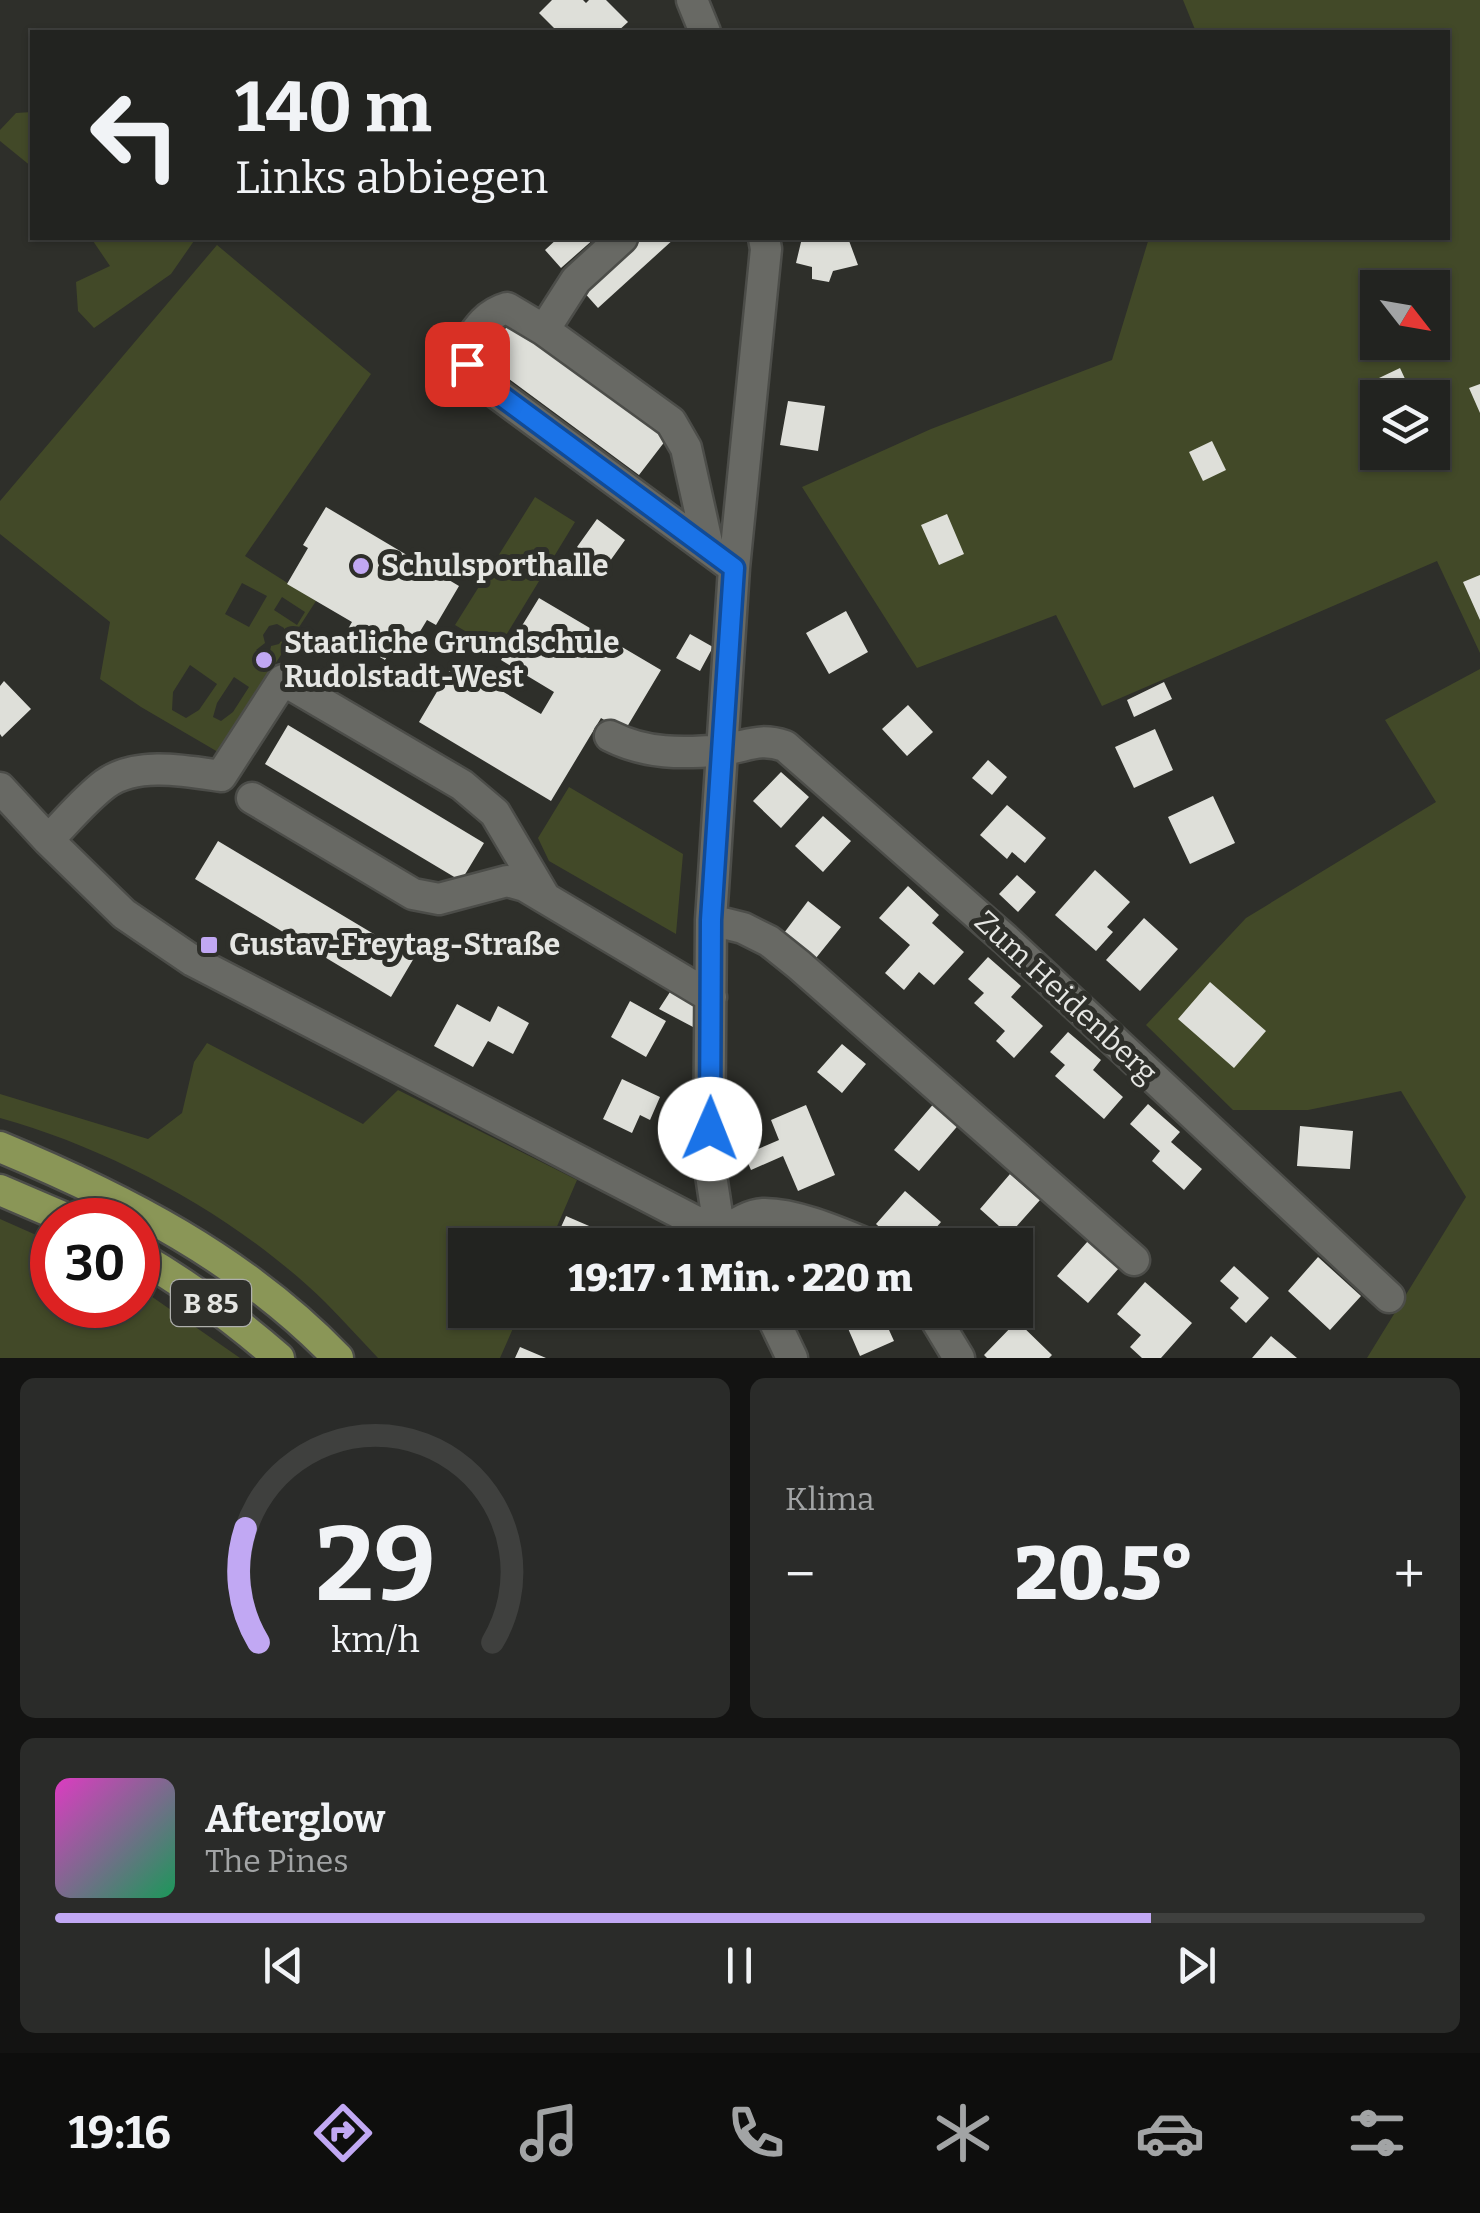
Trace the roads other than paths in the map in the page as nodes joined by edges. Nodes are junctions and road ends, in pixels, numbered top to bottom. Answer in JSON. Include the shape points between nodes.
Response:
{"nodes":[{"id":1,"x":692,"y":0,"type":"edge"},
{"id":2,"x":703,"y":30,"type":"edge"},
{"id":3,"x":620,"y":240,"type":"edge"},
{"id":4,"x":764,"y":240,"type":"edge"},
{"id":5,"x":544,"y":330,"type":"junction"},
{"id":6,"x":708,"y":548,"type":"junction"},
{"id":7,"x":734,"y":568,"type":"junction"},
{"id":8,"x":610,"y":736,"type":"dead end"},
{"id":9,"x":722,"y":750,"type":"junction"},
{"id":10,"x":0,"y":788,"type":"edge"},
{"id":11,"x":252,"y":798,"type":"dead end"},
{"id":12,"x":48,"y":840,"type":"junction"},
{"id":13,"x":544,"y":896,"type":"junction"},
{"id":14,"x":711,"y":920,"type":"junction"},
{"id":15,"x":711,"y":998,"type":"junction"},
{"id":16,"x":0,"y":1147,"type":"edge"},
{"id":17,"x":0,"y":1190,"type":"edge"},
{"id":18,"x":30,"y":1203,"type":"edge"},
{"id":19,"x":702,"y":1228,"type":"edge"},
{"id":20,"x":721,"y":1228,"type":"edge"},
{"id":21,"x":735,"y":1228,"type":"edge"},
{"id":22,"x":821,"y":1228,"type":"edge"},
{"id":23,"x":1134,"y":1260,"type":"dead end"},
{"id":24,"x":160,"y":1270,"type":"edge"},
{"id":25,"x":1390,"y":1297,"type":"dead end"},
{"id":26,"x":778,"y":1328,"type":"edge"},
{"id":27,"x":941,"y":1328,"type":"edge"},
{"id":28,"x":279,"y":1358,"type":"edge"},
{"id":29,"x":338,"y":1358,"type":"edge"},
{"id":30,"x":792,"y":1358,"type":"edge"},
{"id":31,"x":959,"y":1358,"type":"edge"}],
"edges":[{"from":1,"to":2,"type":"street"},
{"from":3,"to":5,"type":"street","via":[[576,280]]},
{"from":4,"to":7,"type":"street"},
{"from":5,"to":6,"type":"street","via":[[671,422],[686,448]]},
{"from":5,"to":6,"type":"street","via":[[507,308],[493,312],[465,346],[467,364]]},
{"from":6,"to":7,"type":"street"},
{"from":7,"to":9,"type":"street"},
{"from":8,"to":9,"type":"street","name":"Zum Heidenberg","via":[[657,751]]},
{"from":9,"to":14,"type":"street"},
{"from":9,"to":25,"type":"street","name":"Zum Heidenberg","via":[[767,740],[785,746],[1006,938]]},
{"from":10,"to":12,"type":"street"},
{"from":11,"to":13,"type":"street","via":[[413,894],[439,900],[507,882]]},
{"from":12,"to":13,"type":"street","via":[[106,783],[126,774],[221,776],[283,680],[462,784],[495,813]]},
{"from":12,"to":19,"type":"street","via":[[124,914],[212,972]]},
{"from":13,"to":15,"type":"street"},
{"from":14,"to":15,"type":"street"},
{"from":14,"to":23,"type":"street","via":[[769,941],[799,965]]},
{"from":15,"to":20,"type":"street","via":[[710,1162]]},
{"from":16,"to":29,"type":"main road","number":"B 85","via":[[172,1228],[266,1293]]},
{"from":17,"to":18,"type":"main road"},
{"from":21,"to":22,"type":"street","via":[[762,1214]]},
{"from":24,"to":28,"type":"main road","number":"B 85"},
{"from":26,"to":30,"type":"street"},
{"from":27,"to":31,"type":"street"}]}
